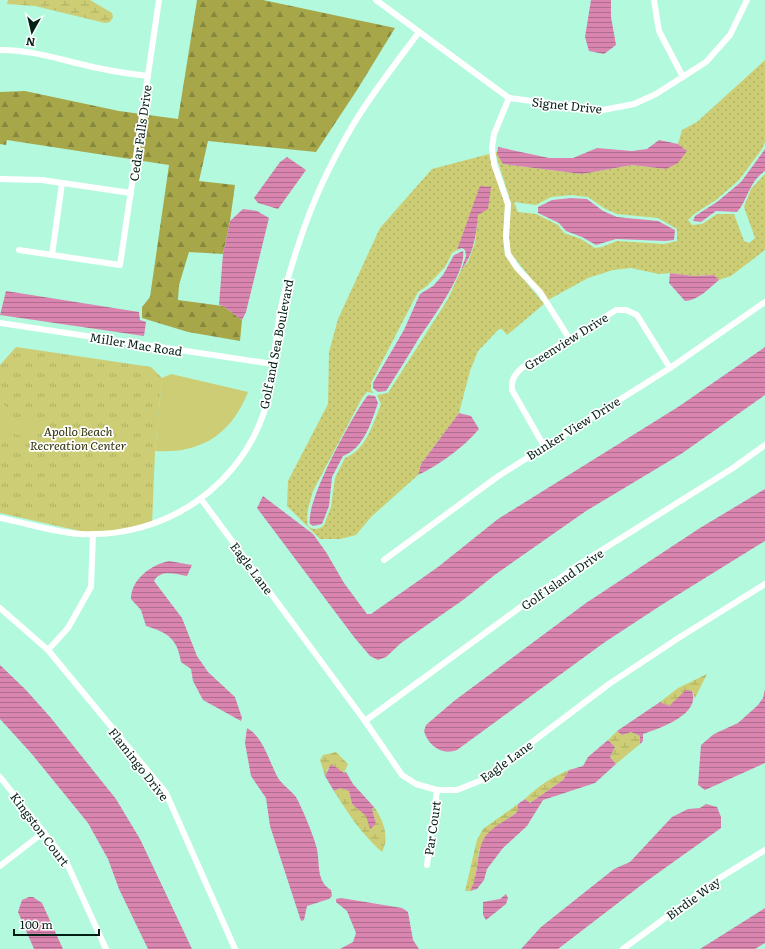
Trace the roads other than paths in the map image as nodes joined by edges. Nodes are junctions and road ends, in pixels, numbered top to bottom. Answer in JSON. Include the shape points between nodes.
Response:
{"nodes":[{"id":1,"x":159,"y":0,"type":"edge"},
{"id":2,"x":376,"y":0,"type":"edge"},
{"id":3,"x":654,"y":0,"type":"edge"},
{"id":4,"x":746,"y":0,"type":"edge"},
{"id":5,"x":420,"y":32,"type":"junction"},
{"id":6,"x":0,"y":50,"type":"edge"},
{"id":7,"x":148,"y":76,"type":"junction"},
{"id":8,"x":683,"y":77,"type":"junction"},
{"id":9,"x":509,"y":98,"type":"junction"},
{"id":10,"x":0,"y":179,"type":"edge"},
{"id":11,"x":62,"y":183,"type":"junction"},
{"id":12,"x":131,"y":193,"type":"junction"},
{"id":13,"x":19,"y":250,"type":"dead end"},
{"id":14,"x":52,"y":255,"type":"junction"},
{"id":15,"x":765,"y":302,"type":"edge"},
{"id":16,"x":0,"y":323,"type":"edge"},
{"id":17,"x":569,"y":338,"type":"junction"},
{"id":18,"x":272,"y":364,"type":"junction"},
{"id":19,"x":670,"y":368,"type":"junction"},
{"id":20,"x":765,"y":445,"type":"edge"},
{"id":21,"x":544,"y":446,"type":"junction"},
{"id":22,"x":201,"y":499,"type":"junction"},
{"id":23,"x":0,"y":518,"type":"edge"},
{"id":24,"x":93,"y":534,"type":"junction"},
{"id":25,"x":384,"y":560,"type":"dead end"},
{"id":26,"x":765,"y":584,"type":"edge"},
{"id":27,"x":0,"y":608,"type":"edge"},
{"id":28,"x":48,"y":650,"type":"junction"},
{"id":29,"x":365,"y":721,"type":"junction"},
{"id":30,"x":0,"y":777,"type":"edge"},
{"id":31,"x":437,"y":790,"type":"junction"},
{"id":32,"x":44,"y":832,"type":"junction"},
{"id":33,"x":765,"y":850,"type":"edge"},
{"id":34,"x":0,"y":866,"type":"edge"},
{"id":35,"x":427,"y":866,"type":"dead end"},
{"id":36,"x":106,"y":949,"type":"edge"},
{"id":37,"x":235,"y":949,"type":"edge"},
{"id":38,"x":622,"y":949,"type":"edge"}],
"edges":[{"from":1,"to":7,"type":"street","name":"Cedar Falls Drive"},
{"from":2,"to":5,"type":"street"},
{"from":3,"to":8,"type":"street","via":[[659,31]]},
{"from":4,"to":8,"type":"street","name":"Signet Drive","via":[[730,35],[717,51],[706,62]]},
{"from":5,"to":9,"type":"street","name":"Signet Drive"},
{"from":5,"to":18,"type":"street","name":"Golf and Sea Boulevard","via":[[353,124],[317,194],[287,280]]},
{"from":6,"to":7,"type":"street","via":[[52,55],[92,67]]},
{"from":7,"to":12,"type":"street","name":"Cedar Falls Drive"},
{"from":8,"to":9,"type":"street","name":"Signet Drive","via":[[634,104],[603,110]]},
{"from":9,"to":17,"type":"street","via":[[494,134],[492,148],[494,164],[508,204],[508,254],[517,268],[540,292]]},
{"from":10,"to":11,"type":"street"},
{"from":11,"to":12,"type":"street"},
{"from":11,"to":14,"type":"street"},
{"from":12,"to":14,"type":"street","name":"Cedar Falls Drive","via":[[120,265]]},
{"from":13,"to":14,"type":"street"},
{"from":15,"to":19,"type":"street","name":"Bunker View Drive"},
{"from":16,"to":18,"type":"street","name":"Miller Mac Road"},
{"from":17,"to":19,"type":"street","name":"Greenview Drive","via":[[616,310],[626,310],[637,314]]},
{"from":17,"to":21,"type":"street","name":"Greenview Drive","via":[[522,367],[511,382],[515,397]]},
{"from":18,"to":22,"type":"street","name":"Golf and Sea Boulevard","via":[[267,400],[252,439],[225,478]]},
{"from":19,"to":21,"type":"street","name":"Bunker View Drive"},
{"from":20,"to":29,"type":"street","name":"Golf Island Drive","via":[[578,566]]},
{"from":21,"to":25,"type":"street","name":"Bunker View Drive","via":[[497,477]]},
{"from":22,"to":24,"type":"street","name":"Golf and Sea Boulevard","via":[[161,522],[130,530]]},
{"from":22,"to":29,"type":"street","name":"Eagle Lane"},
{"from":23,"to":24,"type":"street","name":"Golf and Sea Boulevard","via":[[65,532]]},
{"from":24,"to":28,"type":"street","via":[[90,587],[68,628]]},
{"from":26,"to":31,"type":"street","name":"Eagle Lane","via":[[609,684],[482,780],[457,790]]},
{"from":27,"to":28,"type":"street","name":"Flamingo Drive"},
{"from":28,"to":37,"type":"street","name":"Flamingo Drive","via":[[166,794]]},
{"from":29,"to":31,"type":"street","name":"Eagle Lane","via":[[402,776],[416,784]]},
{"from":30,"to":32,"type":"street","name":"Kingston Court"},
{"from":31,"to":35,"type":"street","name":"Par Court"},
{"from":32,"to":34,"type":"street"},
{"from":32,"to":36,"type":"street","name":"Kingston Court","via":[[65,859]]},
{"from":33,"to":38,"type":"street","name":"Birdie Way","via":[[721,876]]}]}
